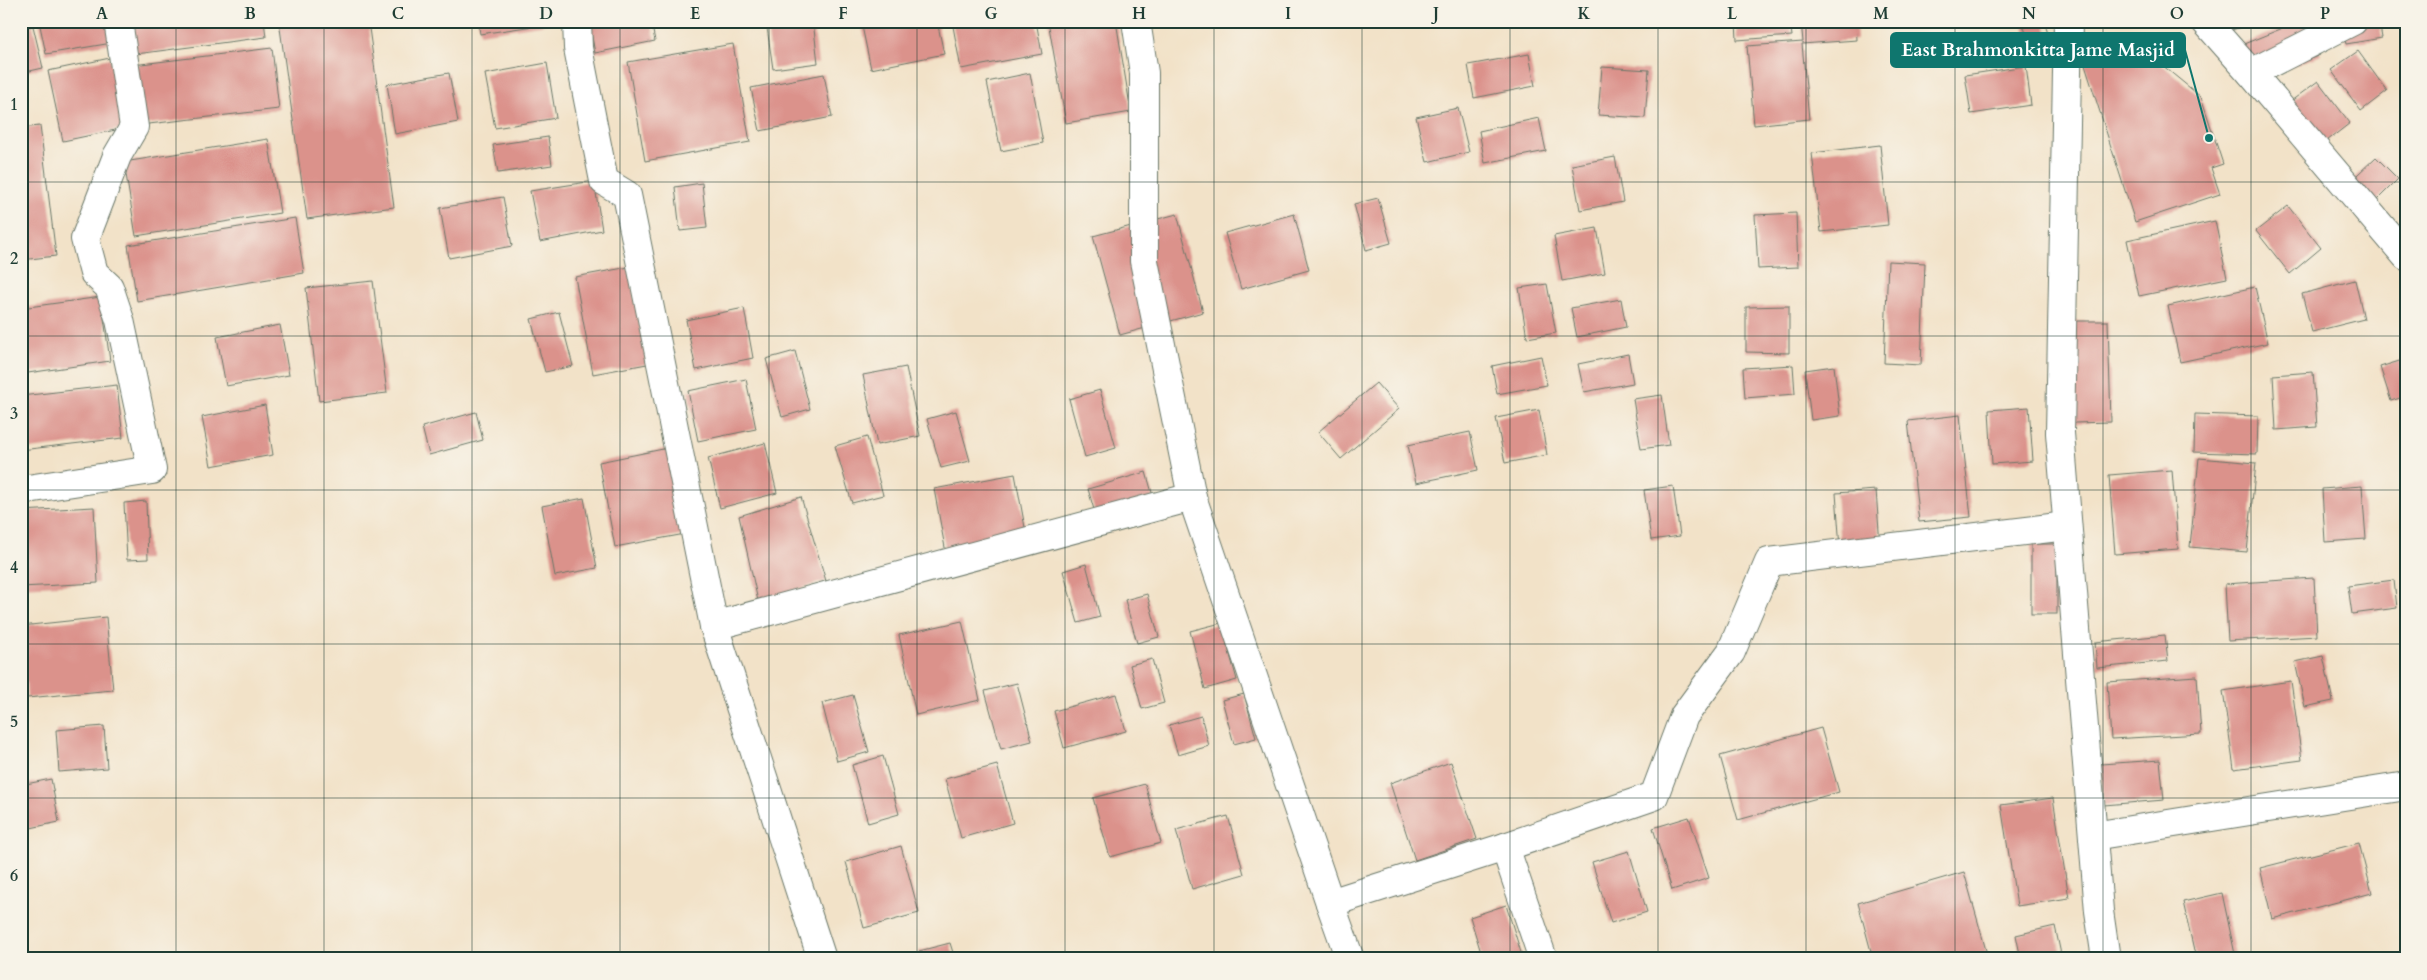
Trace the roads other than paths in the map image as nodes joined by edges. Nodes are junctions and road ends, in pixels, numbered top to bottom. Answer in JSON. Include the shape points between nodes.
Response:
{"nodes":[{"id":1,"x":118,"y":21,"type":"edge"},
{"id":2,"x":577,"y":21,"type":"edge"},
{"id":3,"x":1136,"y":21,"type":"edge"},
{"id":4,"x":2068,"y":21,"type":"edge"},
{"id":5,"x":2205,"y":21,"type":"edge"},
{"id":6,"x":2353,"y":21,"type":"edge"},
{"id":7,"x":2252,"y":73,"type":"junction"},
{"id":8,"x":2406,"y":256,"type":"edge"},
{"id":9,"x":21,"y":490,"type":"edge"},
{"id":10,"x":1192,"y":496,"type":"junction"},
{"id":11,"x":2068,"y":526,"type":"junction"},
{"id":12,"x":714,"y":626,"type":"junction"},
{"id":13,"x":2406,"y":786,"type":"edge"},
{"id":14,"x":2093,"y":836,"type":"junction"},
{"id":15,"x":1505,"y":847,"type":"junction"},
{"id":16,"x":1330,"y":902,"type":"junction"},
{"id":17,"x":822,"y":959,"type":"edge"},
{"id":18,"x":1350,"y":959,"type":"edge"},
{"id":19,"x":1543,"y":959,"type":"edge"},
{"id":20,"x":2106,"y":959,"type":"edge"}],
"edges":[{"from":1,"to":9,"type":"street","via":[[134,127],[116,156],[85,238],[94,273],[109,287],[120,320],[152,470]]},
{"from":2,"to":12,"type":"street","via":[[578,48],[604,181],[627,195]]},
{"from":3,"to":10,"type":"street","via":[[1144,73],[1144,261]]},
{"from":4,"to":11,"type":"street","via":[[2060,433]]},
{"from":5,"to":7,"type":"street"},
{"from":6,"to":7,"type":"street"},
{"from":7,"to":8,"type":"street"},
{"from":10,"to":12,"type":"street"},
{"from":10,"to":16,"type":"street"},
{"from":11,"to":14,"type":"street"},
{"from":11,"to":15,"type":"street","via":[[1769,562],[1731,652],[1684,716],[1654,796]]},
{"from":12,"to":17,"type":"street"},
{"from":13,"to":14,"type":"street"},
{"from":14,"to":20,"type":"street"},
{"from":15,"to":16,"type":"street"},
{"from":15,"to":19,"type":"street"},
{"from":16,"to":18,"type":"street"}]}
